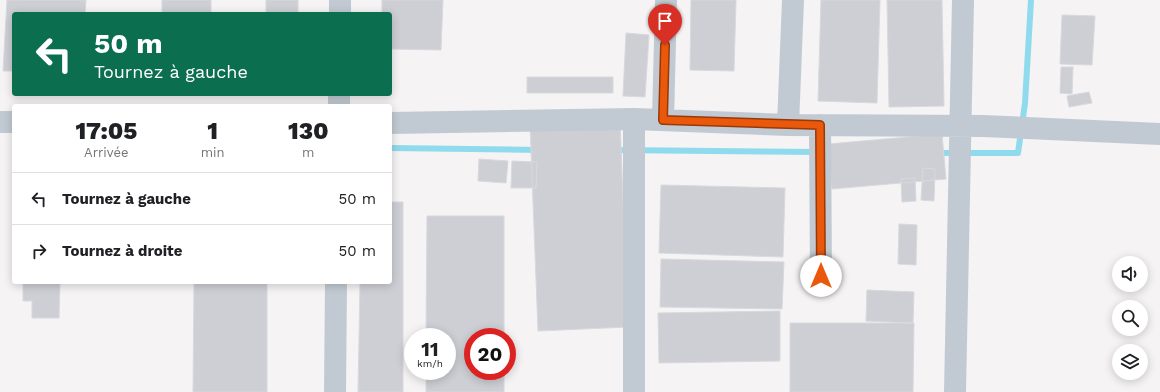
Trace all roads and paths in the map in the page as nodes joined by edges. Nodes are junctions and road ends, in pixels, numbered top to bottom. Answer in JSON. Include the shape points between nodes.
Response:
{"nodes":[{"id":1,"x":340,"y":0,"type":"edge"},
{"id":2,"x":666,"y":0,"type":"edge"},
{"id":3,"x":793,"y":0,"type":"edge"},
{"id":4,"x":963,"y":0,"type":"edge"},
{"id":5,"x":340,"y":12,"type":"edge"},
{"id":6,"x":634,"y":119,"type":"junction"},
{"id":7,"x":663,"y":120,"type":"junction"},
{"id":8,"x":0,"y":122,"type":"edge"},
{"id":9,"x":12,"y":122,"type":"edge"},
{"id":10,"x":392,"y":123,"type":"edge"},
{"id":11,"x":788,"y":125,"type":"junction"},
{"id":12,"x":961,"y":126,"type":"junction"},
{"id":13,"x":820,"y":131,"type":"junction"},
{"id":14,"x":1160,"y":134,"type":"edge"},
{"id":15,"x":821,"y":276,"type":"dead end"},
{"id":16,"x":336,"y":284,"type":"edge"},
{"id":17,"x":335,"y":392,"type":"edge"},
{"id":18,"x":634,"y":392,"type":"edge"},
{"id":19,"x":955,"y":392,"type":"edge"}],
"edges":[{"from":1,"to":5,"type":"street"},
{"from":2,"to":7,"type":"street"},
{"from":3,"to":11,"type":"street"},
{"from":4,"to":12,"type":"street"},
{"from":6,"to":7,"type":"street"},
{"from":6,"to":10,"type":"street"},
{"from":6,"to":18,"type":"street"},
{"from":7,"to":11,"type":"street"},
{"from":8,"to":9,"type":"street"},
{"from":11,"to":13,"type":"street"},
{"from":12,"to":13,"type":"street"},
{"from":12,"to":14,"type":"street"},
{"from":12,"to":19,"type":"street"},
{"from":13,"to":15,"type":"street"},
{"from":16,"to":17,"type":"street"}]}
